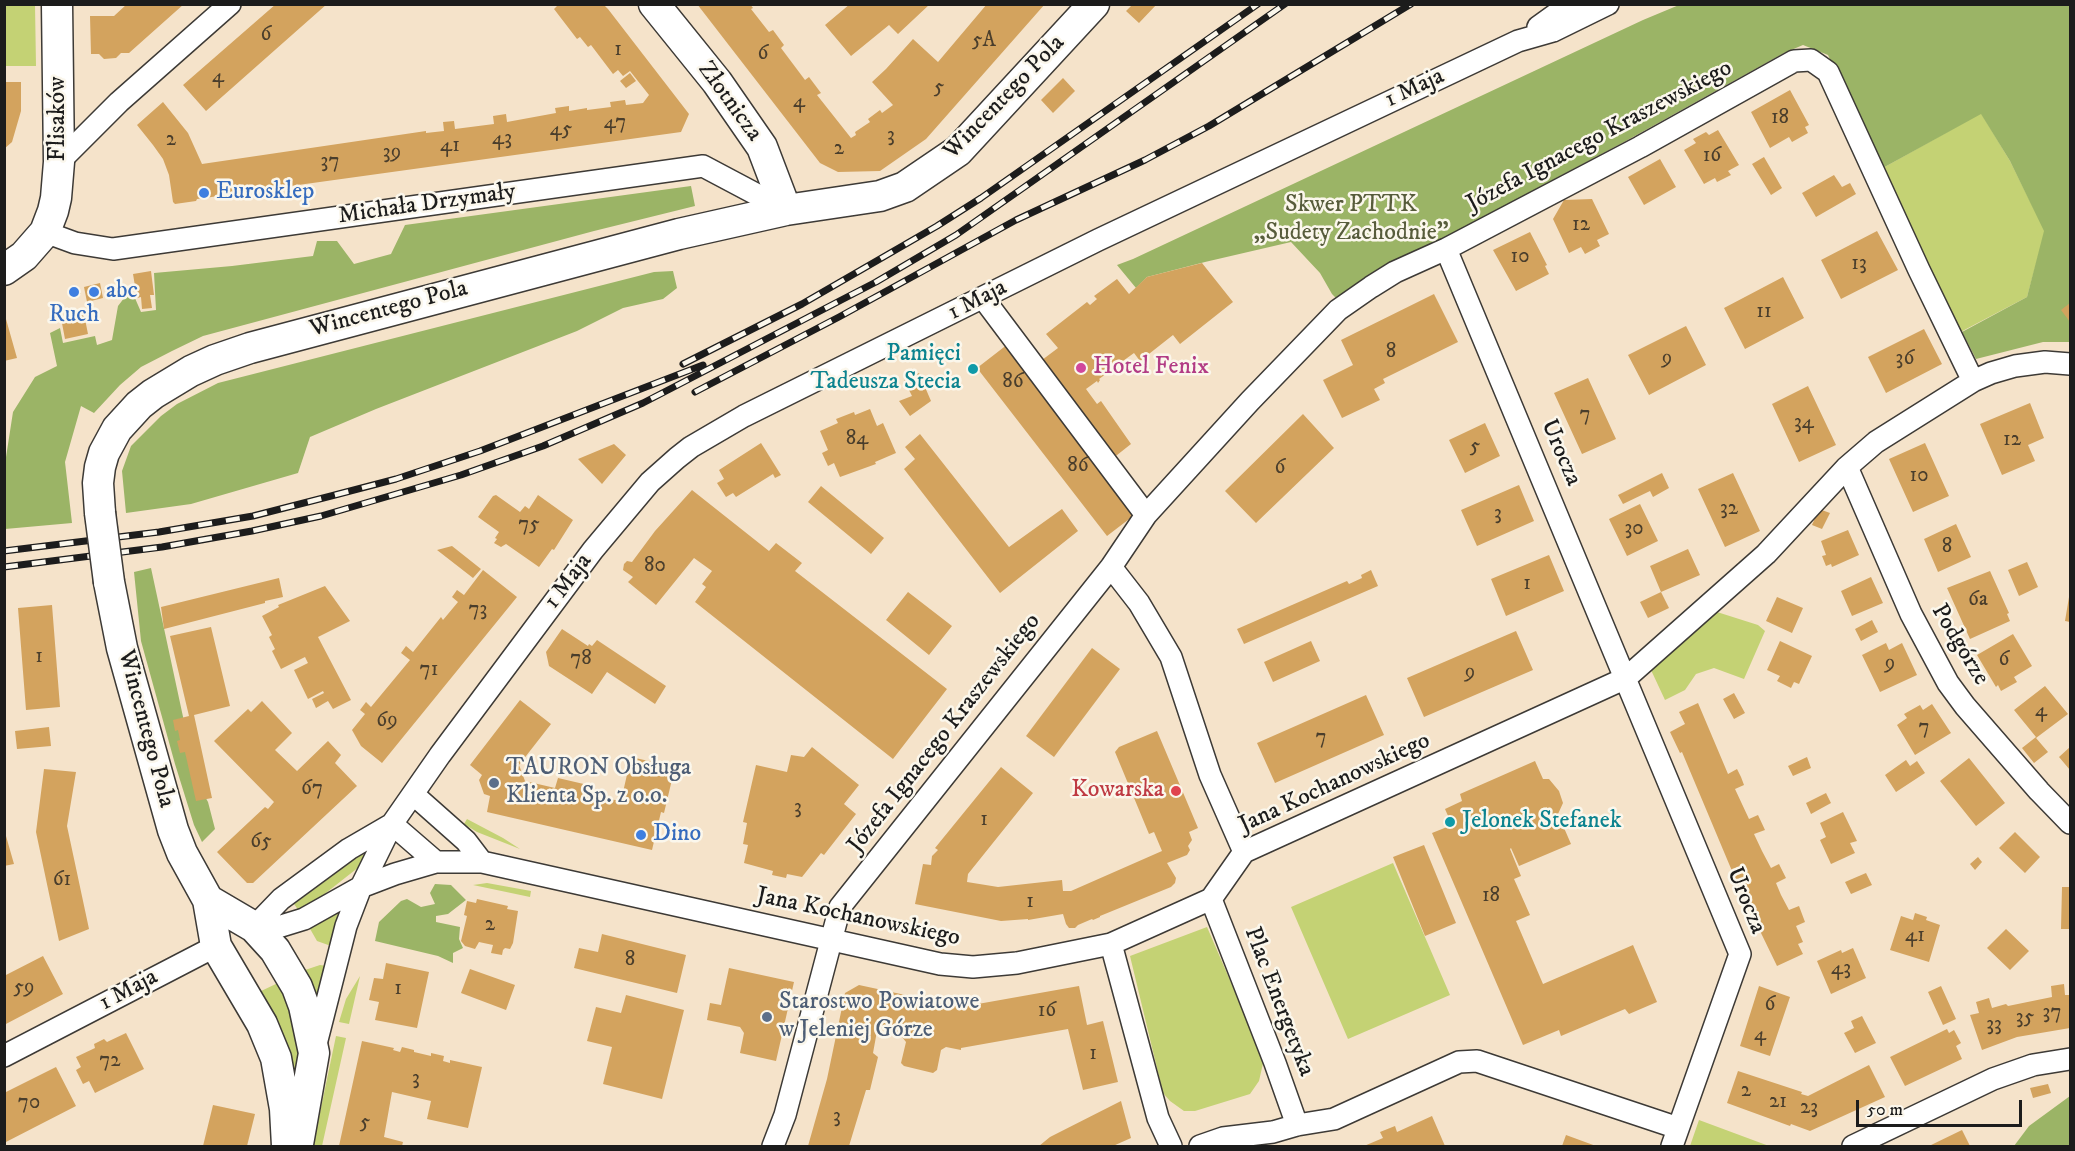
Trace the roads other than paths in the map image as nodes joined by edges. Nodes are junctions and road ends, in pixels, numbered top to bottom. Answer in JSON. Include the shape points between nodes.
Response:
{"nodes":[{"id":1,"x":57,"y":4,"type":"edge"},
{"id":2,"x":230,"y":4,"type":"edge"},
{"id":3,"x":654,"y":4,"type":"edge"},
{"id":4,"x":1094,"y":4,"type":"edge"},
{"id":5,"x":1570,"y":4,"type":"edge"},
{"id":6,"x":1608,"y":4,"type":"edge"},
{"id":7,"x":1518,"y":41,"type":"junction"},
{"id":8,"x":59,"y":162,"type":"junction"},
{"id":9,"x":786,"y":210,"type":"junction"},
{"id":10,"x":45,"y":232,"type":"junction"},
{"id":11,"x":1446,"y":249,"type":"junction"},
{"id":12,"x":4,"y":270,"type":"edge"},
{"id":13,"x":983,"y":298,"type":"junction"},
{"id":14,"x":2070,"y":364,"type":"edge"},
{"id":15,"x":1972,"y":381,"type":"junction"},
{"id":16,"x":1847,"y":466,"type":"junction"},
{"id":17,"x":1146,"y":515,"type":"junction"},
{"id":18,"x":1111,"y":567,"type":"junction"},
{"id":19,"x":1626,"y":678,"type":"junction"},
{"id":20,"x":413,"y":794,"type":"junction"},
{"id":21,"x":2070,"y":823,"type":"edge"},
{"id":22,"x":392,"y":824,"type":"junction"},
{"id":23,"x":1244,"y":852,"type":"junction"},
{"id":24,"x":436,"y":862,"type":"junction"},
{"id":25,"x":482,"y":862,"type":"junction"},
{"id":26,"x":360,"y":887,"type":"junction"},
{"id":27,"x":1211,"y":899,"type":"junction"},
{"id":28,"x":208,"y":900,"type":"junction"},
{"id":29,"x":254,"y":927,"type":"junction"},
{"id":30,"x":831,"y":940,"type":"junction"},
{"id":31,"x":1111,"y":944,"type":"junction"},
{"id":32,"x":216,"y":946,"type":"junction"},
{"id":33,"x":314,"y":1053,"type":"junction"},
{"id":34,"x":4,"y":1056,"type":"edge"},
{"id":35,"x":2070,"y":1059,"type":"edge"},
{"id":36,"x":1297,"y":1125,"type":"junction"},
{"id":37,"x":1675,"y":1137,"type":"edge"},
{"id":38,"x":287,"y":1146,"type":"edge"},
{"id":39,"x":298,"y":1146,"type":"edge"},
{"id":40,"x":773,"y":1146,"type":"edge"},
{"id":41,"x":1171,"y":1146,"type":"edge"},
{"id":42,"x":1200,"y":1146,"type":"edge"},
{"id":43,"x":1853,"y":1146,"type":"edge"}],
"edges":[{"from":1,"to":8,"type":"street","name":"Flisaków"},
{"from":2,"to":8,"type":"street","via":[[119,102]]},
{"from":3,"to":9,"type":"street","name":"Złotnicza","via":[[717,82],[762,147]]},
{"from":4,"to":9,"type":"street","name":"Wincentego Pola","via":[[958,151],[919,178],[880,196]]},
{"from":5,"to":7,"type":"street"},
{"from":6,"to":7,"type":"street","name":"1 Maja","via":[[1553,31]]},
{"from":7,"to":13,"type":"street","name":"1 Maja"},
{"from":8,"to":10,"type":"street","name":"Flisaków","via":[[56,198]]},
{"from":9,"to":10,"type":"street","name":"Michała Drzymały","via":[[703,166],[113,249],[75,243]]},
{"from":9,"to":28,"type":"street","name":"Wincentego Pola","bridge":true,"via":[[623,248],[250,348],[191,371],[153,394],[117,429],[104,453],[98,483],[109,582],[122,648],[173,830]]},
{"from":10,"to":12,"type":"street","via":[[24,256]]},
{"from":11,"to":15,"type":"street","name":"Józefa Ignacego Kraszewskiego","via":[[1794,61],[1811,60],[1828,72]]},
{"from":11,"to":17,"type":"street","name":"Józefa Ignacego Kraszewskiego","via":[[1395,272],[1338,310]]},
{"from":11,"to":19,"type":"street","name":"Urocza"},
{"from":13,"to":17,"type":"street"},
{"from":13,"to":20,"type":"street","name":"1 Maja","via":[[744,416],[677,458],[650,482],[593,550]]},
{"from":14,"to":15,"type":"street","via":[[2015,366]]},
{"from":15,"to":16,"type":"street","via":[[1876,442]]},
{"from":16,"to":19,"type":"street","via":[[1766,554]]},
{"from":16,"to":21,"type":"street","name":"Podgórze","via":[[1911,614],[1948,683]]},
{"from":17,"to":18,"type":"street","name":"Józefa Ignacego Kraszewskiego"},
{"from":18,"to":23,"type":"street","via":[[1139,603],[1171,657],[1210,775]]},
{"from":18,"to":30,"type":"street","name":"Józefa Ignacego Kraszewskiego","via":[[840,907]]},
{"from":19,"to":23,"type":"street","name":"Jana Kochanowskiego"},
{"from":19,"to":37,"type":"street","name":"Urocza","via":[[1740,954]]},
{"from":20,"to":22,"type":"street","name":"1 Maja"},
{"from":20,"to":25,"type":"street","via":[[466,841]]},
{"from":22,"to":24,"type":"street"},
{"from":22,"to":26,"type":"street","name":"1 Maja"},
{"from":22,"to":29,"type":"street","name":"1 Maja","via":[[349,849],[281,899]]},
{"from":23,"to":27,"type":"street","name":"Jana Kochanowskiego"},
{"from":24,"to":25,"type":"street","name":"Jana Kochanowskiego"},
{"from":24,"to":26,"type":"street","name":"Jana Kochanowskiego"},
{"from":25,"to":30,"type":"street","name":"Jana Kochanowskiego"},
{"from":26,"to":29,"type":"street","name":"1 Maja","via":[[304,919],[278,927]]},
{"from":26,"to":33,"type":"street","via":[[346,926]]},
{"from":27,"to":31,"type":"street","name":"Jana Kochanowskiego"},
{"from":27,"to":36,"type":"street","name":"Plac Energetyka"},
{"from":28,"to":29,"type":"street"},
{"from":28,"to":32,"type":"street","name":"Wincentego Pola"},
{"from":29,"to":32,"type":"street","name":"1 Maja"},
{"from":29,"to":33,"type":"street","via":[[275,950],[297,987]]},
{"from":30,"to":31,"type":"street","name":"Jana Kochanowskiego","via":[[940,964],[973,967],[1017,963]]},
{"from":30,"to":40,"type":"street","name":"Józefa Ignacego Kraszewskiego","via":[[785,1115]]},
{"from":31,"to":41,"type":"street","via":[[1158,1118]]},
{"from":32,"to":34,"type":"street","name":"1 Maja"},
{"from":32,"to":38,"type":"street","name":"Wincentego Pola","via":[[262,1024],[276,1058]]},
{"from":33,"to":39,"type":"street"},
{"from":35,"to":43,"type":"street","via":[[2033,1065],[1993,1079]]},
{"from":36,"to":37,"type":"street","via":[[1334,1119],[1459,1062],[1477,1061]]},
{"from":36,"to":42,"type":"street"}]}
